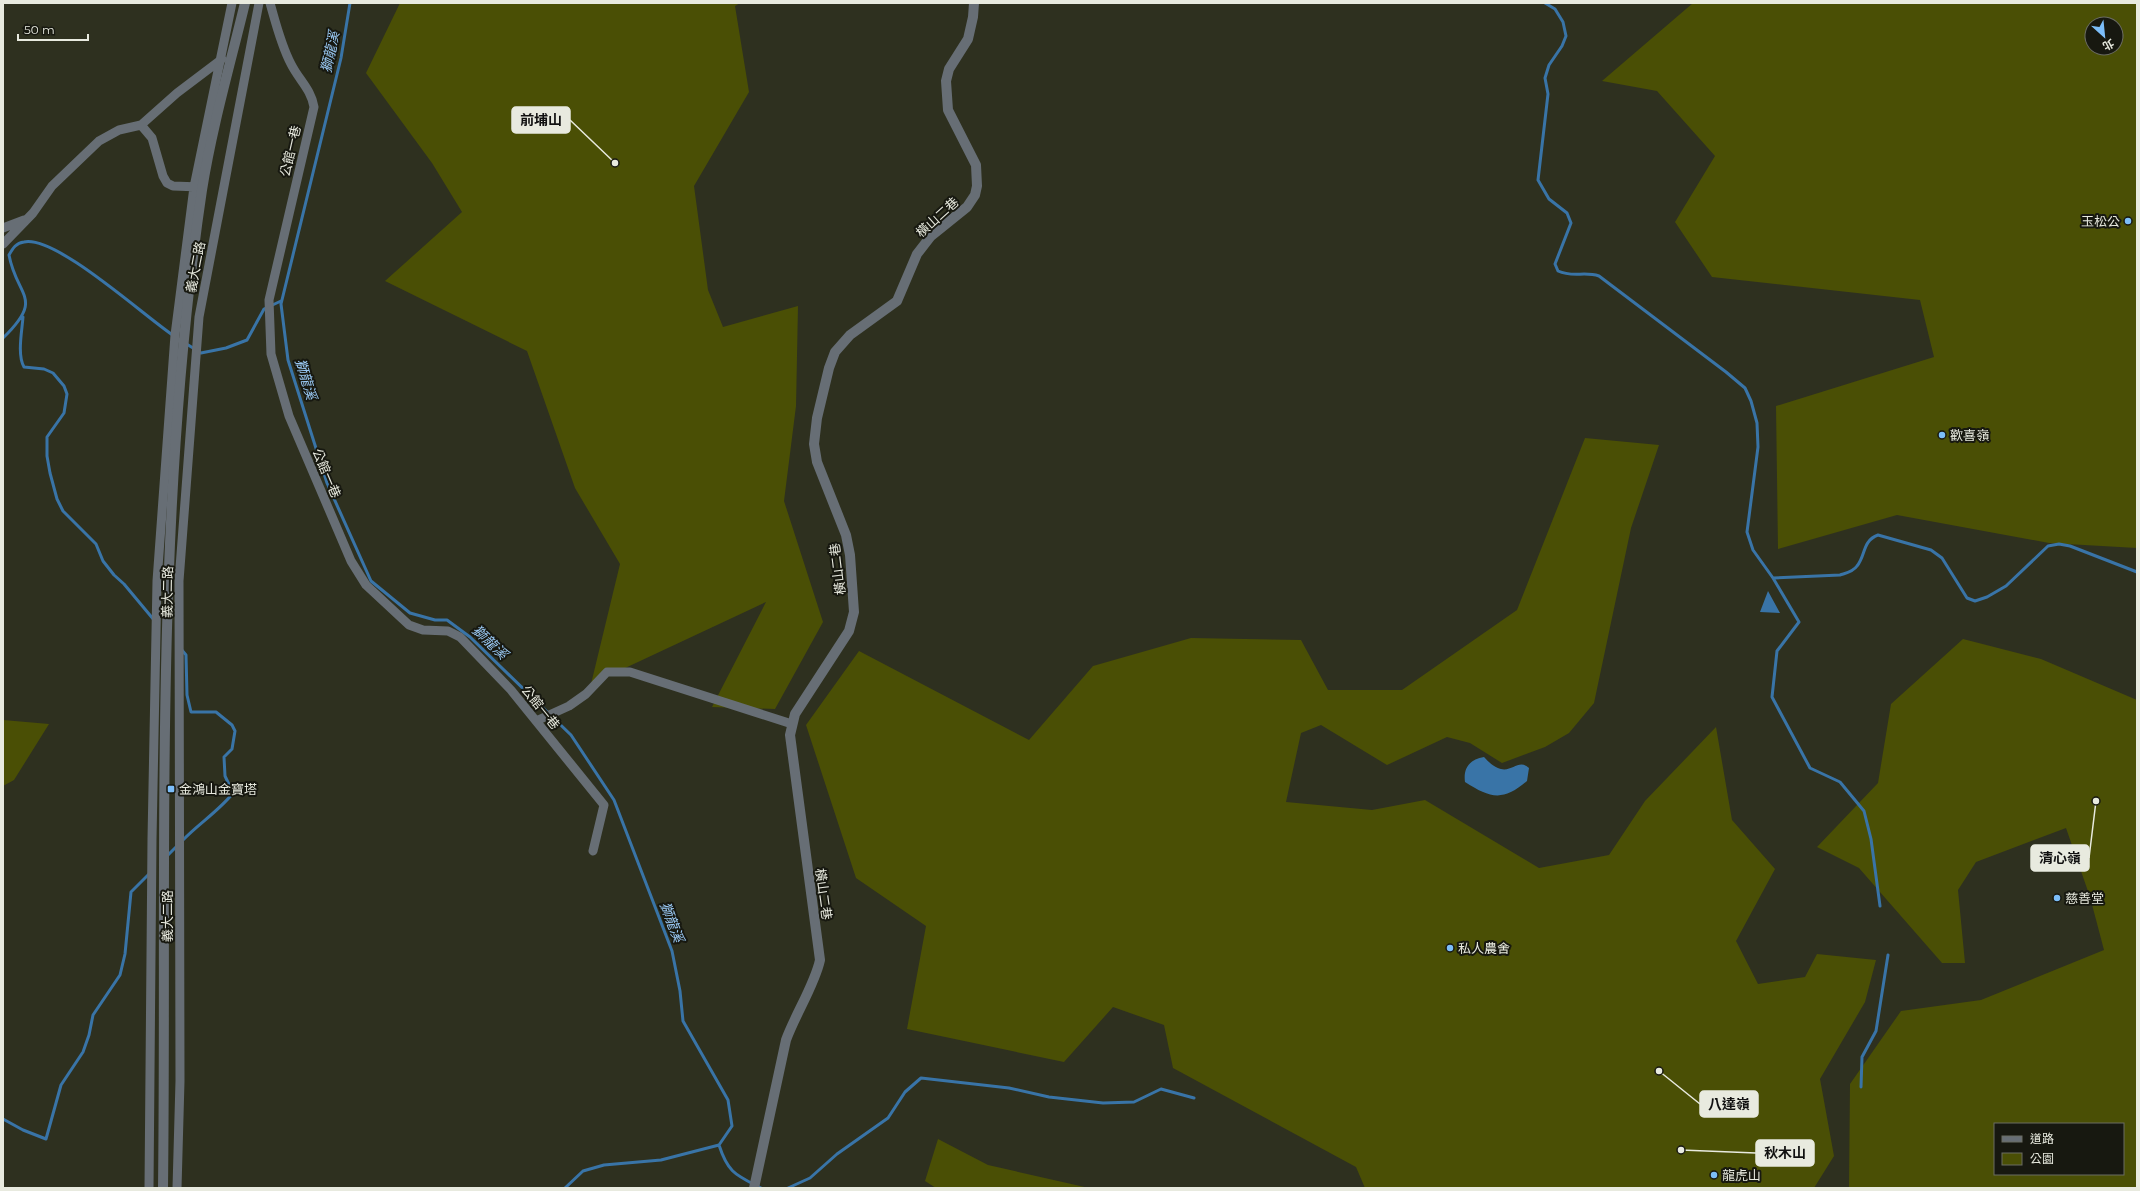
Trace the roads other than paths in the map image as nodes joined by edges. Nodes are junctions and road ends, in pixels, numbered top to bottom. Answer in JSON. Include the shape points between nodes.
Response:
{"nodes":[{"id":1,"x":232,"y":3,"type":"edge"},
{"id":2,"x":245,"y":3,"type":"edge"},
{"id":3,"x":259,"y":3,"type":"edge"},
{"id":4,"x":270,"y":3,"type":"edge"},
{"id":5,"x":974,"y":3,"type":"edge"},
{"id":6,"x":234,"y":50,"type":"junction"},
{"id":7,"x":220,"y":60,"type":"junction"},
{"id":8,"x":141,"y":124,"type":"junction"},
{"id":9,"x":198,"y":187,"type":"junction"},
{"id":10,"x":33,"y":213,"type":"junction"},
{"id":11,"x":3,"y":228,"type":"edge"},
{"id":12,"x":3,"y":244,"type":"edge"},
{"id":13,"x":540,"y":719,"type":"junction"},
{"id":14,"x":792,"y":724,"type":"junction"},
{"id":15,"x":593,"y":851,"type":"dead end"},
{"id":16,"x":754,"y":1185,"type":"edge"},
{"id":17,"x":149,"y":1188,"type":"edge"},
{"id":18,"x":163,"y":1188,"type":"edge"},
{"id":19,"x":177,"y":1188,"type":"edge"}],
"edges":[{"from":1,"to":7,"type":"street","name":"義大二路"},
{"from":2,"to":6,"type":"street","name":"義大二路"},
{"from":3,"to":19,"type":"street","name":"義大二路","via":[[199,317],[179,581],[180,1074]]},
{"from":4,"to":13,"type":"street","name":"公館一巷","via":[[283,46],[292,66],[312,96],[314,107],[269,300],[271,354],[289,416],[351,561],[366,585],[409,626],[424,630],[448,631],[460,637]]},
{"from":5,"to":14,"type":"street","name":"橫山二巷","via":[[968,39],[946,77],[946,96],[948,110],[976,164],[975,195],[967,208],[931,236],[917,254],[897,301],[846,339],[835,352],[829,368],[817,418],[814,444],[817,462],[846,535],[854,612],[849,631],[795,714]]},
{"from":6,"to":7,"type":"street"},
{"from":6,"to":9,"type":"street","name":"義大二路"},
{"from":7,"to":8,"type":"street"},
{"from":7,"to":9,"type":"street","name":"義大二路"},
{"from":8,"to":9,"type":"street","via":[[152,138],[167,183],[173,186]]},
{"from":8,"to":10,"type":"street","via":[[119,130],[99,141],[52,186]]},
{"from":9,"to":17,"type":"street","name":"義大二路","via":[[175,335],[157,581]]},
{"from":9,"to":18,"type":"street","name":"義大二路","via":[[184,328],[168,581]]},
{"from":10,"to":11,"type":"street","via":[[26,219]]},
{"from":10,"to":12,"type":"street"},
{"from":13,"to":14,"type":"street","name":"公館一巷","via":[[586,694],[607,672],[630,672]]},
{"from":13,"to":15,"type":"street","name":"公館一巷","via":[[604,804]]},
{"from":14,"to":16,"type":"street","name":"橫山二巷","via":[[791,743],[820,960],[786,1040]]}]}
